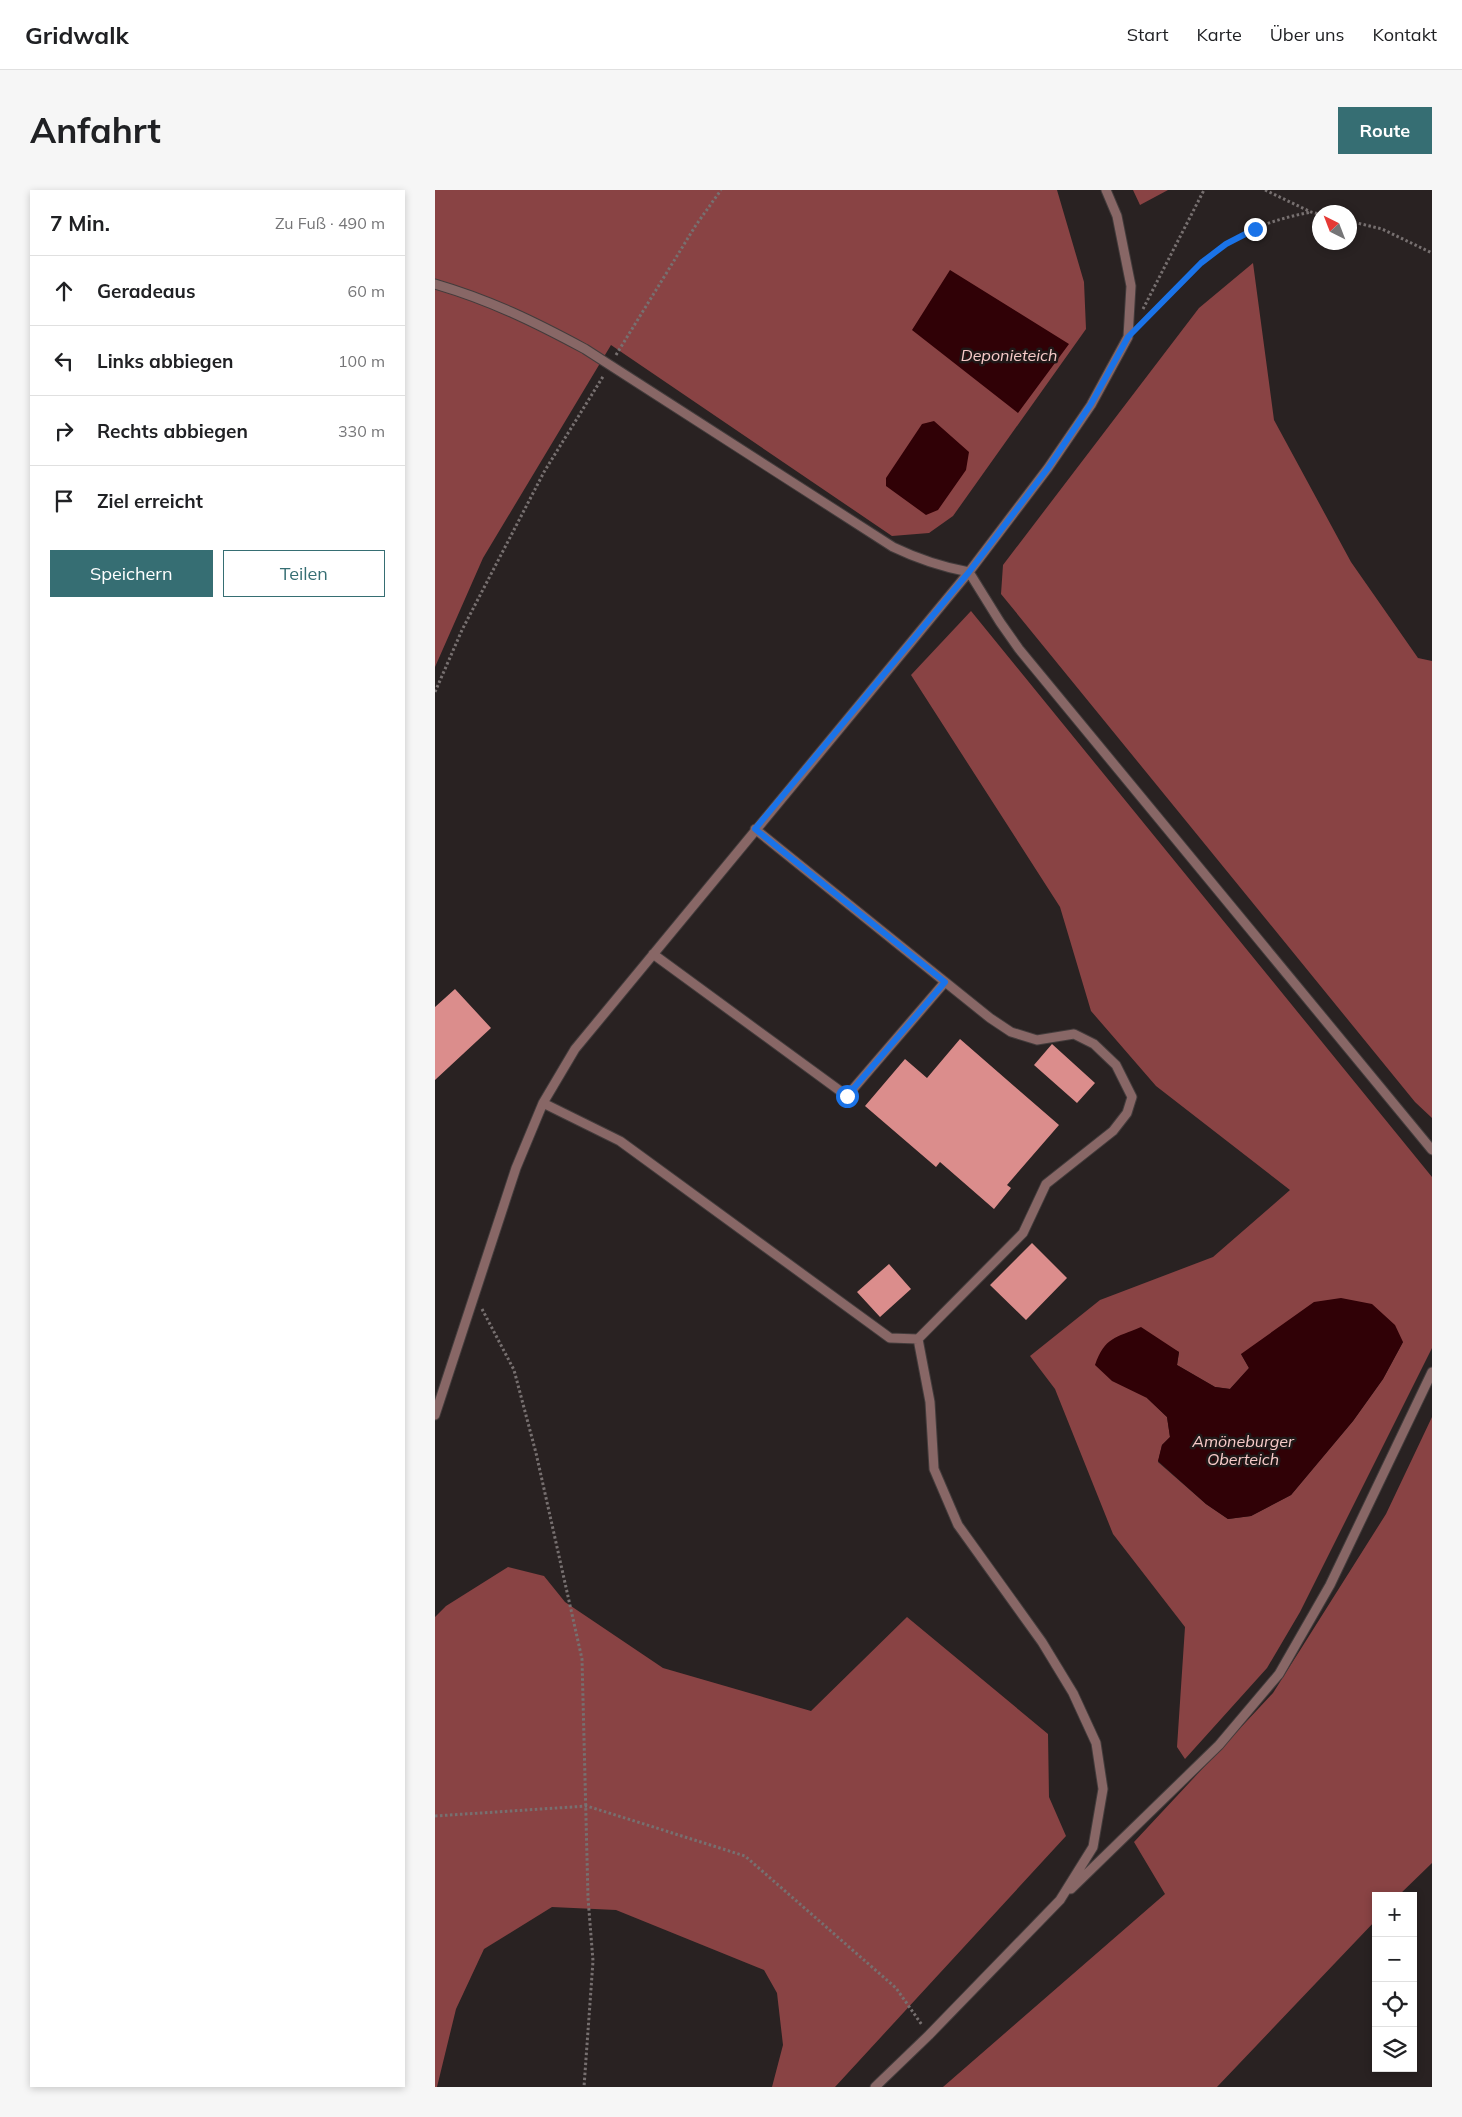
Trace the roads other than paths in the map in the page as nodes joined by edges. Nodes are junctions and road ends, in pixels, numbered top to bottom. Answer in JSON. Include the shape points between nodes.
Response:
{"nodes":[{"id":1,"x":1106,"y":190,"type":"edge"},
{"id":2,"x":435,"y":284,"type":"edge"},
{"id":3,"x":969,"y":572,"type":"junction"},
{"id":4,"x":755,"y":829,"type":"junction"},
{"id":5,"x":653,"y":954,"type":"junction"},
{"id":6,"x":945,"y":982,"type":"junction"},
{"id":7,"x":543,"y":1103,"type":"junction"},
{"id":8,"x":1432,"y":1150,"type":"edge"},
{"id":9,"x":918,"y":1339,"type":"junction"},
{"id":10,"x":1432,"y":1372,"type":"edge"},
{"id":11,"x":435,"y":1415,"type":"edge"},
{"id":12,"x":1060,"y":1900,"type":"junction"},
{"id":13,"x":875,"y":2087,"type":"edge"}],
"edges":[{"from":1,"to":3,"type":"lane","via":[[1117,216],[1131,286],[1128,337],[1091,404],[1048,468]]},
{"from":2,"to":3,"type":"lane","via":[[533,320],[610,365],[893,547],[919,560]]},
{"from":3,"to":4,"type":"lane"},
{"from":3,"to":8,"type":"lane","via":[[1019,649]]},
{"from":4,"to":5,"type":"lane"},
{"from":4,"to":6,"type":"lane"},
{"from":5,"to":6,"type":"lane","via":[[847,1096]]},
{"from":5,"to":7,"type":"lane","via":[[575,1049]]},
{"from":6,"to":9,"type":"lane","via":[[1011,1032],[1037,1040],[1074,1034],[1095,1044],[1116,1065],[1132,1096],[1127,1113],[1113,1131],[1046,1184],[1023,1233]]},
{"from":7,"to":9,"type":"lane","via":[[620,1141],[889,1338]]},
{"from":7,"to":11,"type":"lane","via":[[516,1168]]},
{"from":9,"to":12,"type":"lane","via":[[930,1402],[934,1469],[958,1525],[1042,1642],[1073,1694],[1096,1743],[1103,1790],[1093,1847]]},
{"from":10,"to":12,"type":"lane","via":[[1330,1585],[1279,1674],[1219,1745]]},
{"from":12,"to":13,"type":"lane"}]}
